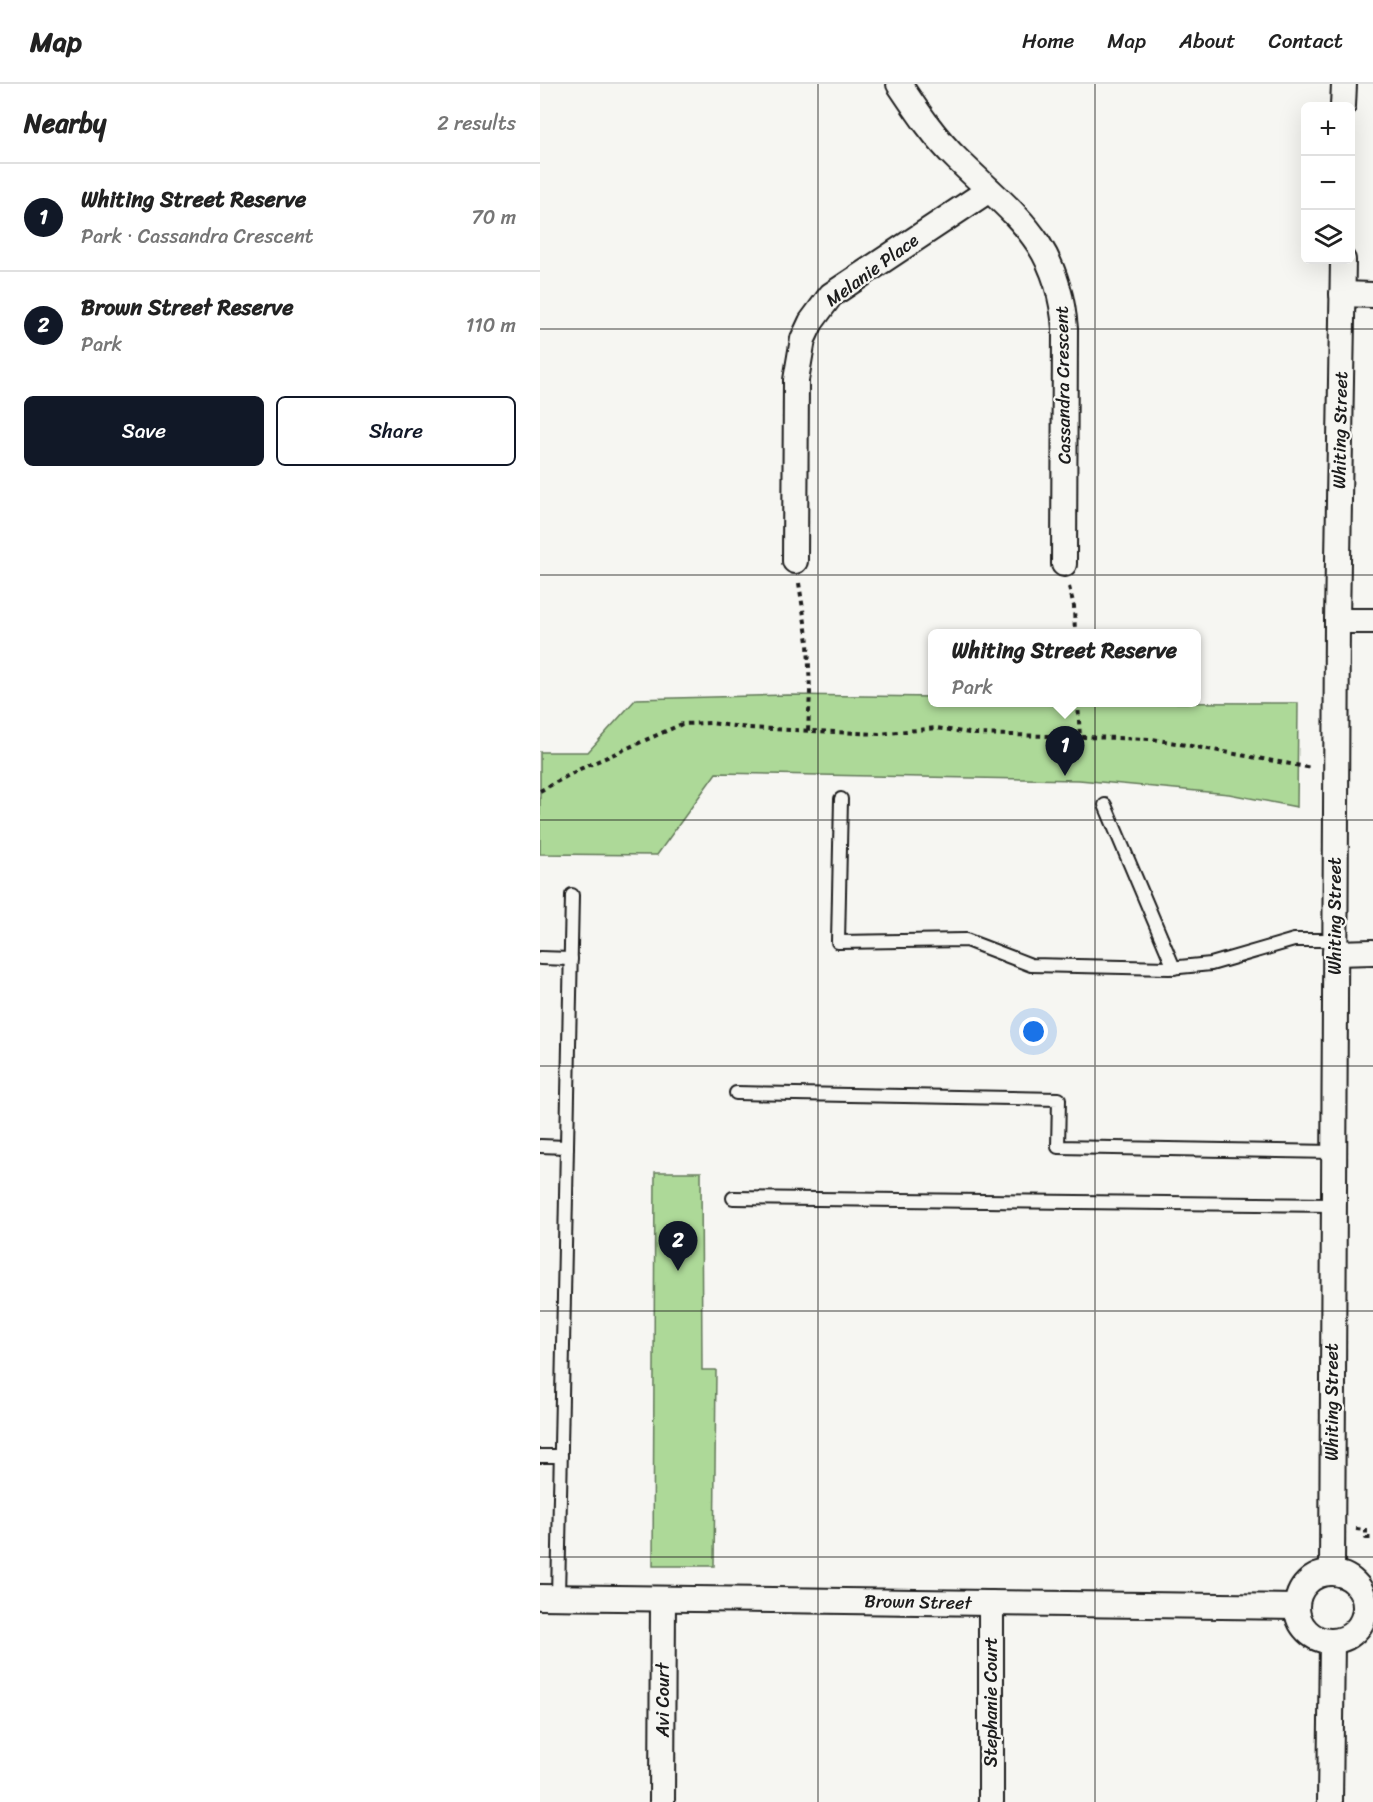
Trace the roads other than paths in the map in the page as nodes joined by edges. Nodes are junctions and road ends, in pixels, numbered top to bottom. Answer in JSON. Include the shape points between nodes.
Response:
{"nodes":[{"id":1,"x":899,"y":84,"type":"edge"},
{"id":2,"x":1344,"y":84,"type":"edge"},
{"id":3,"x":1344,"y":102,"type":"edge"},
{"id":4,"x":989,"y":190,"type":"junction"},
{"id":5,"x":1343,"y":264,"type":"edge"},
{"id":6,"x":1342,"y":294,"type":"junction"},
{"id":7,"x":1373,"y":295,"type":"edge"},
{"id":8,"x":795,"y":561,"type":"road end"},
{"id":9,"x":1064,"y":564,"type":"road end"},
{"id":10,"x":1337,"y":621,"type":"junction"},
{"id":11,"x":1373,"y":621,"type":"edge"},
{"id":12,"x":841,"y":799,"type":"dead end"},
{"id":13,"x":1105,"y":805,"type":"dead end"},
{"id":14,"x":572,"y":895,"type":"dead end"},
{"id":15,"x":1335,"y":946,"type":"junction"},
{"id":16,"x":1373,"y":952,"type":"edge"},
{"id":17,"x":540,"y":958,"type":"edge"},
{"id":18,"x":571,"y":959,"type":"junction"},
{"id":19,"x":1174,"y":968,"type":"junction"},
{"id":20,"x":736,"y":1093,"type":"dead end"},
{"id":21,"x":540,"y":1146,"type":"edge"},
{"id":22,"x":567,"y":1147,"type":"junction"},
{"id":23,"x":1334,"y":1152,"type":"junction"},
{"id":24,"x":733,"y":1198,"type":"dead end"},
{"id":25,"x":1333,"y":1206,"type":"junction"},
{"id":26,"x":540,"y":1456,"type":"edge"},
{"id":27,"x":561,"y":1456,"type":"junction"},
{"id":28,"x":1332,"y":1572,"type":"junction"},
{"id":29,"x":549,"y":1597,"type":"edge"},
{"id":30,"x":663,"y":1599,"type":"junction"},
{"id":31,"x":992,"y":1603,"type":"junction"},
{"id":32,"x":1296,"y":1607,"type":"junction"},
{"id":33,"x":1369,"y":1607,"type":"edge"},
{"id":34,"x":1332,"y":1642,"type":"junction"},
{"id":35,"x":662,"y":1802,"type":"edge"},
{"id":36,"x":991,"y":1802,"type":"edge"},
{"id":37,"x":1330,"y":1802,"type":"edge"}],
"edges":[{"from":1,"to":4,"type":"street","name":"Cassandra Crescent","via":[[942,143]]},
{"from":2,"to":3,"type":"street"},
{"from":4,"to":8,"type":"street","name":"Melanie Place","via":[[831,295],[811,321],[803,339],[796,380]]},
{"from":4,"to":9,"type":"street","name":"Cassandra Crescent","via":[[1032,233],[1052,270],[1064,308]]},
{"from":5,"to":6,"type":"street","name":"Whiting Street"},
{"from":6,"to":7,"type":"street"},
{"from":6,"to":10,"type":"street","name":"Whiting Street"},
{"from":10,"to":11,"type":"street"},
{"from":10,"to":15,"type":"street","name":"Whiting Street"},
{"from":12,"to":19,"type":"lane","via":[[838,942],[966,940],[1031,965]]},
{"from":13,"to":19,"type":"lane"},
{"from":14,"to":18,"type":"lane"},
{"from":15,"to":16,"type":"street"},
{"from":15,"to":19,"type":"lane","via":[[1294,940],[1211,964]]},
{"from":15,"to":23,"type":"street","name":"Whiting Street"},
{"from":17,"to":18,"type":"lane"},
{"from":18,"to":22,"type":"lane"},
{"from":20,"to":23,"type":"lane","via":[[1059,1099],[1058,1147]]},
{"from":21,"to":22,"type":"lane"},
{"from":22,"to":27,"type":"lane"},
{"from":23,"to":25,"type":"street","name":"Whiting Street"},
{"from":24,"to":25,"type":"lane"},
{"from":25,"to":28,"type":"street","name":"Whiting Street"},
{"from":26,"to":27,"type":"lane"},
{"from":27,"to":29,"type":"lane"},
{"from":28,"to":32,"type":"street","via":[[1307,1582]]},
{"from":28,"to":33,"type":"street","via":[[1343,1574],[1359,1587]]},
{"from":29,"to":30,"type":"street","name":"Brown Street"},
{"from":30,"to":31,"type":"street","name":"Brown Street"},
{"from":30,"to":35,"type":"street","name":"Avi Court"},
{"from":31,"to":32,"type":"street","name":"Brown Street"},
{"from":31,"to":36,"type":"street","name":"Stephanie Court"},
{"from":32,"to":34,"type":"street","via":[[1303,1628],[1311,1636]]},
{"from":33,"to":34,"type":"street","via":[[1356,1631]]},
{"from":34,"to":37,"type":"street"}]}
